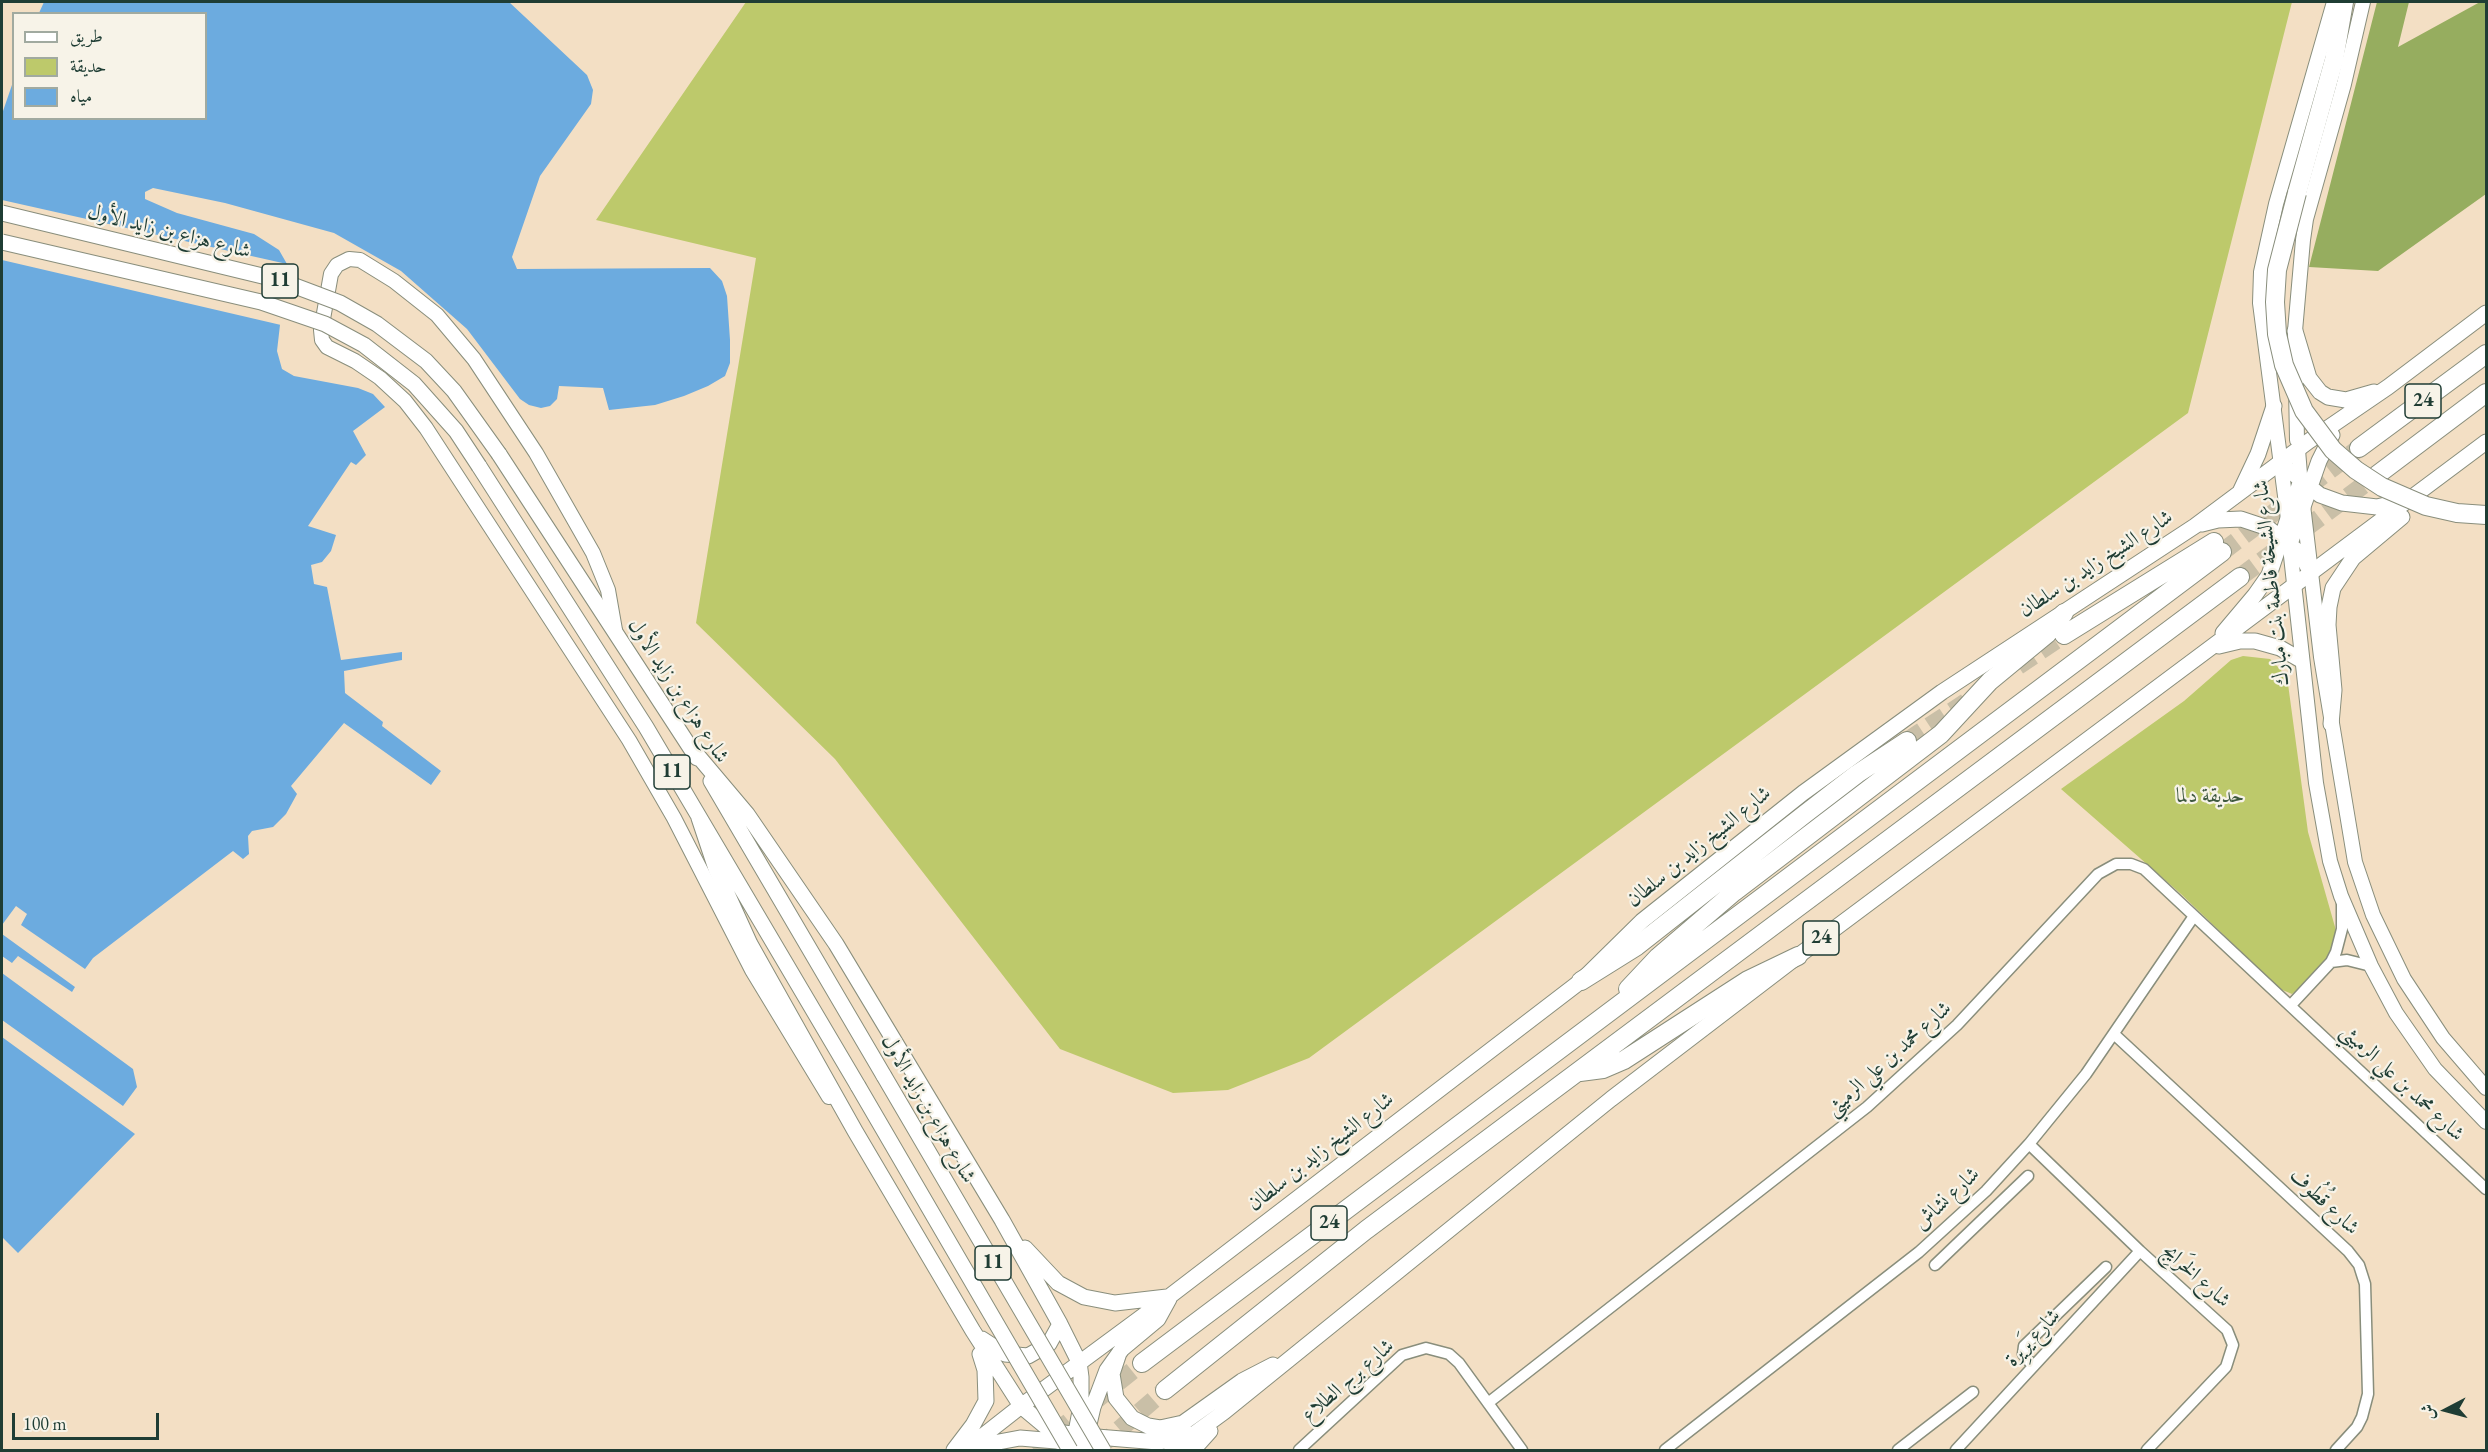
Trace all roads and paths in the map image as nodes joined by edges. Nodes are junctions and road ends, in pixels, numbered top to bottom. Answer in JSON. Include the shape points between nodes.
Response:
{"nodes":[{"id":1,"x":2334,"y":2,"type":"edge"},
{"id":2,"x":2344,"y":2,"type":"edge"},
{"id":3,"x":2363,"y":2,"type":"edge"},
{"id":4,"x":2,"y":213,"type":"edge"},
{"id":5,"x":2,"y":242,"type":"edge"},
{"id":6,"x":2487,"y":313,"type":"edge"},
{"id":7,"x":2295,"y":331,"type":"junction"},
{"id":8,"x":2487,"y":354,"type":"edge"},
{"id":9,"x":2388,"y":387,"type":"junction"},
{"id":10,"x":2487,"y":393,"type":"edge"},
{"id":11,"x":2274,"y":406,"type":"junction"},
{"id":12,"x":2340,"y":420,"type":"junction"},
{"id":13,"x":2487,"y":442,"type":"edge"},
{"id":14,"x":2297,"y":445,"type":"junction"},
{"id":15,"x":2359,"y":448,"type":"tunnel mouth"},
{"id":16,"x":2281,"y":464,"type":"junction"},
{"id":17,"x":2455,"y":466,"type":"junction"},
{"id":18,"x":2377,"y":475,"type":"tunnel mouth"},
{"id":19,"x":2305,"y":484,"type":"junction"},
{"id":20,"x":2238,"y":494,"type":"junction"},
{"id":21,"x":2411,"y":499,"type":"junction"},
{"id":22,"x":2303,"y":509,"type":"junction"},
{"id":23,"x":2487,"y":515,"type":"edge"},
{"id":24,"x":2288,"y":520,"type":"junction"},
{"id":25,"x":2195,"y":526,"type":"junction"},
{"id":26,"x":2286,"y":540,"type":"junction"},
{"id":27,"x":2311,"y":573,"type":"junction"},
{"id":28,"x":2240,"y":577,"type":"tunnel mouth"},
{"id":29,"x":2294,"y":588,"type":"junction"},
{"id":30,"x":2064,"y":613,"type":"junction"},
{"id":31,"x":615,"y":630,"type":"junction"},
{"id":32,"x":2064,"y":635,"type":"tunnel mouth"},
{"id":33,"x":2213,"y":648,"type":"junction"},
{"id":34,"x":2301,"y":660,"type":"junction"},
{"id":35,"x":2331,"y":724,"type":"junction"},
{"id":36,"x":1907,"y":741,"type":"tunnel mouth"},
{"id":37,"x":693,"y":750,"type":"junction"},
{"id":38,"x":699,"y":818,"type":"junction"},
{"id":39,"x":2341,"y":896,"type":"junction"},
{"id":40,"x":2194,"y":916,"type":"junction"},
{"id":41,"x":1798,"y":956,"type":"junction"},
{"id":42,"x":2331,"y":963,"type":"junction"},
{"id":43,"x":2371,"y":966,"type":"junction"},
{"id":44,"x":1581,"y":981,"type":"junction"},
{"id":45,"x":1620,"y":1004,"type":"junction"},
{"id":46,"x":2290,"y":1005,"type":"junction"},
{"id":47,"x":2115,"y":1035,"type":"junction"},
{"id":48,"x":1578,"y":1072,"type":"junction"},
{"id":49,"x":2487,"y":1088,"type":"edge"},
{"id":50,"x":2487,"y":1122,"type":"edge"},
{"id":51,"x":855,"y":1131,"type":"junction"},
{"id":52,"x":2029,"y":1144,"type":"junction"},
{"id":53,"x":2028,"y":1176,"type":"dead end"},
{"id":54,"x":2487,"y":1189,"type":"edge"},
{"id":55,"x":1971,"y":1206,"type":"junction"},
{"id":56,"x":1983,"y":1219,"type":"junction"},
{"id":57,"x":1002,"y":1220,"type":"junction"},
{"id":58,"x":2140,"y":1251,"type":"junction"},
{"id":59,"x":1935,"y":1265,"type":"dead end"},
{"id":60,"x":2106,"y":1267,"type":"dead end"},
{"id":61,"x":2079,"y":1294,"type":"junction"},
{"id":62,"x":1170,"y":1296,"type":"junction"},
{"id":63,"x":2088,"y":1308,"type":"junction"},
{"id":64,"x":1060,"y":1323,"type":"junction"},
{"id":65,"x":973,"y":1331,"type":"junction"},
{"id":66,"x":1119,"y":1353,"type":"junction"},
{"id":67,"x":1287,"y":1361,"type":"junction"},
{"id":68,"x":1078,"y":1362,"type":"junction"},
{"id":69,"x":1142,"y":1363,"type":"tunnel mouth"},
{"id":70,"x":2034,"y":1366,"type":"junction"},
{"id":71,"x":1165,"y":1390,"type":"tunnel mouth"},
{"id":72,"x":1973,"y":1392,"type":"dead end"},
{"id":73,"x":1488,"y":1403,"type":"junction"},
{"id":74,"x":1021,"y":1406,"type":"junction"},
{"id":75,"x":1224,"y":1412,"type":"junction"},
{"id":76,"x":1080,"y":1446,"type":"edge"},
{"id":77,"x":954,"y":1450,"type":"edge"},
{"id":78,"x":965,"y":1450,"type":"edge"},
{"id":79,"x":974,"y":1450,"type":"edge"},
{"id":80,"x":1103,"y":1450,"type":"edge"},
{"id":81,"x":1172,"y":1450,"type":"edge"},
{"id":82,"x":1193,"y":1450,"type":"edge"},
{"id":83,"x":1299,"y":1450,"type":"edge"},
{"id":84,"x":1522,"y":1450,"type":"edge"},
{"id":85,"x":1665,"y":1450,"type":"edge"},
{"id":86,"x":1898,"y":1450,"type":"edge"},
{"id":87,"x":1956,"y":1450,"type":"edge"},
{"id":88,"x":2147,"y":1450,"type":"edge"},
{"id":89,"x":2336,"y":1450,"type":"edge"}],
"edges":[{"from":1,"to":11,"type":"street","name":"شارع الشيخة فاطمة بنت مبارك","via":[[2263,257],[2260,303]]},
{"from":2,"to":23,"type":"highway","bridge":true,"via":[[2334,60],[2277,270],[2276,318],[2284,365],[2304,411],[2333,450],[2356,470],[2411,500],[2442,510]]},
{"from":3,"to":7,"type":"street","name":"شارع الشيخة فاطمة بنت مبارك","via":[[2306,219]]},
{"from":4,"to":31,"type":"main road","name":"شارع هزاع بن زايد الأول","number":"11","bridge":true,"via":[[279,280],[340,303],[377,324],[426,361],[454,391]]},
{"from":5,"to":38,"type":"main road","number":"11","bridge":true,"via":[[261,302],[325,324],[364,345],[414,384],[456,431],[479,466],[646,727]]},
{"from":6,"to":9,"type":"main road","name":"شارع الشيخ زايد بن سلطان"},
{"from":7,"to":9,"type":"main road","via":[[2308,378],[2328,397],[2346,400]]},
{"from":7,"to":14,"type":"street","name":"شارع الشيخة فاطمة بنت مبارك"},
{"from":8,"to":15,"type":"highway","number":"24"},
{"from":9,"to":12,"type":"main road","name":"شارع الشيخ زايد بن سلطان"},
{"from":10,"to":18,"type":"highway","number":"24"},
{"from":11,"to":16,"type":"street","name":"شارع الشيخة فاطمة بنت مبارك"},
{"from":11,"to":20,"type":"main road","via":[[2258,454]]},
{"from":12,"to":14,"type":"main road","name":"شارع الشيخ زايد بن سلطان"},
{"from":12,"to":19,"type":"main road"},
{"from":13,"to":17,"type":"main road"},
{"from":14,"to":16,"type":"main road","name":"شارع الشيخ زايد بن سلطان"},
{"from":14,"to":19,"type":"street","name":"شارع الشيخة فاطمة بنت مبارك"},
{"from":16,"to":19,"type":"main road"},
{"from":16,"to":20,"type":"main road","name":"شارع الشيخ زايد بن سلطان"},
{"from":16,"to":24,"type":"street","name":"شارع الشيخة فاطمة بنت مبارك"},
{"from":17,"to":21,"type":"main road"},
{"from":17,"to":35,"type":"main road","via":[[2427,497],[2353,558],[2333,588],[2328,625],[2334,690]]},
{"from":19,"to":21,"type":"main road","via":[[2331,500],[2353,506],[2377,507]]},
{"from":19,"to":22,"type":"main road"},
{"from":19,"to":24,"type":"main road"},
{"from":20,"to":25,"type":"main road","name":"شارع الشيخ زايد بن سلطان"},
{"from":21,"to":27,"type":"main road"},
{"from":22,"to":26,"type":"main road"},
{"from":22,"to":27,"type":"street","name":"شارع الشيخة فاطمة بنت مبارك"},
{"from":24,"to":26,"type":"main road"},
{"from":25,"to":26,"type":"main road","via":[[2241,519],[2268,528]]},
{"from":25,"to":30,"type":"main road","name":"شارع الشيخ زايد بن سلطان"},
{"from":26,"to":27,"type":"main road","via":[[2307,562]]},
{"from":26,"to":29,"type":"street","name":"شارع الشيخة فاطمة بنت مبارك"},
{"from":26,"to":33,"type":"main road","via":[[2262,586]]},
{"from":27,"to":29,"type":"main road","number":"24"},
{"from":27,"to":35,"type":"street","name":"شارع الشيخة فاطمة بنت مبارك"},
{"from":28,"to":48,"type":"highway","number":"24"},
{"from":29,"to":33,"type":"main road","number":"24"},
{"from":29,"to":34,"type":"street","name":"شارع الشيخة فاطمة بنت مبارك"},
{"from":30,"to":44,"type":"main road","name":"شارع الشيخ زايد بن سلطان","via":[[1942,692],[1803,793],[1642,921]]},
{"from":30,"to":45,"type":"highway","via":[[2047,633],[1990,681],[1941,734],[1766,866],[1658,957],[1636,978]]},
{"from":31,"to":37,"type":"main road","name":"شارع هزاع بن زايد الأول","number":"11"},
{"from":31,"to":51,"type":"street","via":[[608,590],[593,553],[536,453],[474,359],[437,315],[394,281],[360,260],[349,259],[337,265],[331,274],[322,340],[380,378],[426,428],[629,740],[752,970],[818,1080]]},
{"from":32,"to":45,"type":"highway","number":"24","via":[[2218,547]]},
{"from":33,"to":34,"type":"main road","via":[[2240,641],[2255,642],[2280,648]]},
{"from":33,"to":41,"type":"main road","number":"24"},
{"from":34,"to":39,"type":"street","name":"شارع الشيخة فاطمة بنت مبارك","via":[[2322,822]]},
{"from":35,"to":49,"type":"street","name":"شارع الشيخة فاطمة بنت مبارك","via":[[2355,862],[2373,915],[2416,1000],[2460,1060]]},
{"from":36,"to":44,"type":"highway","number":"24","via":[[1857,774],[1636,946]]},
{"from":37,"to":57,"type":"main road","via":[[735,798],[807,900]]},
{"from":37,"to":80,"type":"main road","name":"شارع هزاع بن زايد الأول","number":"11","bridge":true},
{"from":38,"to":51,"type":"main road","via":[[716,869],[750,944]]},
{"from":38,"to":76,"type":"main road","number":"11","bridge":true,"via":[[858,1086]]},
{"from":39,"to":42,"type":"street","via":[[2342,929]]},
{"from":39,"to":43,"type":"street","name":"شارع الشيخة فاطمة بنت مبارك"},
{"from":40,"to":46,"type":"street","name":"شارع محمد بن علي الرميثي"},
{"from":40,"to":47,"type":"street","name":"شارع نشاش"},
{"from":40,"to":73,"type":"street","name":"شارع محمد بن علي الرميثي","via":[[2144,869],[2123,863],[2103,870],[1957,1025],[1868,1107]]},
{"from":41,"to":48,"type":"highway","via":[[1748,980],[1624,1060],[1603,1069]]},
{"from":41,"to":67,"type":"main road","number":"24","via":[[1602,1106]]},
{"from":42,"to":43,"type":"street","via":[[2347,960]]},
{"from":42,"to":46,"type":"street"},
{"from":43,"to":50,"type":"street","name":"شارع الشيخة فاطمة بنت مبارك","via":[[2415,1042],[2457,1094]]},
{"from":44,"to":62,"type":"main road","name":"شارع الشيخ زايد بن سلطان","number":"24"},
{"from":45,"to":69,"type":"highway","number":"24"},
{"from":46,"to":54,"type":"street","name":"شارع محمد بن علي الرميثي"},
{"from":47,"to":52,"type":"street","name":"شارع نشاش"},
{"from":47,"to":89,"type":"street","name":"شارع قُطُوف","via":[[2359,1265],[2365,1284],[2368,1394],[2357,1427]]},
{"from":48,"to":71,"type":"highway","number":"24","via":[[1366,1230]]},
{"from":51,"to":65,"type":"main road"},
{"from":52,"to":55,"type":"street","name":"شارع نشاش"},
{"from":52,"to":58,"type":"street","name":"شارع الخَرايِج"},
{"from":53,"to":56,"type":"street"},
{"from":55,"to":56,"type":"street"},
{"from":55,"to":85,"type":"street","name":"شارع نشاش","via":[[1910,1259]]},
{"from":56,"to":59,"type":"street"},
{"from":57,"to":62,"type":"main road","via":[[1050,1276],[1075,1293],[1115,1303]]},
{"from":57,"to":64,"type":"main road"},
{"from":58,"to":63,"type":"street","name":"شارع يَريِرة"},
{"from":58,"to":88,"type":"street","name":"شارع الخَرايِج","via":[[2227,1330],[2233,1345],[2226,1367]]},
{"from":60,"to":61,"type":"street"},
{"from":61,"to":63,"type":"street"},
{"from":61,"to":70,"type":"street","via":[[2024,1346],[2023,1354]]},
{"from":62,"to":66,"type":"main road","via":[[1158,1319]]},
{"from":62,"to":68,"type":"main road","name":"شارع الشيخ زايد بن سلطان","number":"24"},
{"from":63,"to":70,"type":"street","name":"شارع يَريِرة"},
{"from":64,"to":65,"type":"main road","via":[[1049,1344],[1020,1357],[998,1351]]},
{"from":64,"to":68,"type":"main road"},
{"from":65,"to":74,"type":"main road"},
{"from":65,"to":77,"type":"main road","via":[[985,1370],[986,1401]]},
{"from":66,"to":67,"type":"main road","via":[[1112,1374],[1116,1398],[1132,1418],[1160,1428],[1183,1423],[1252,1375]]},
{"from":66,"to":76,"type":"main road","via":[[1100,1387]]},
{"from":67,"to":75,"type":"main road","number":"24"},
{"from":68,"to":74,"type":"main road","name":"شارع الشيخ زايد بن سلطان","number":"24"},
{"from":68,"to":76,"type":"main road"},
{"from":70,"to":87,"type":"street","name":"شارع يَريِرة"},
{"from":72,"to":86,"type":"street"},
{"from":73,"to":83,"type":"street","name":"شارع برج الطلاع","via":[[1449,1354],[1432,1349],[1414,1350],[1393,1362]]},
{"from":73,"to":84,"type":"street","name":"شارع برج الطلاع"},
{"from":74,"to":76,"type":"main road","via":[[1045,1426]]},
{"from":74,"to":78,"type":"main road","name":"شارع الشيخ زايد بن سلطان","number":"24"},
{"from":75,"to":76,"type":"main road","via":[[1167,1441]]},
{"from":75,"to":81,"type":"main road","number":"24"},
{"from":75,"to":82,"type":"main road"},
{"from":76,"to":79,"type":"main road","via":[[1020,1438]]}]}
